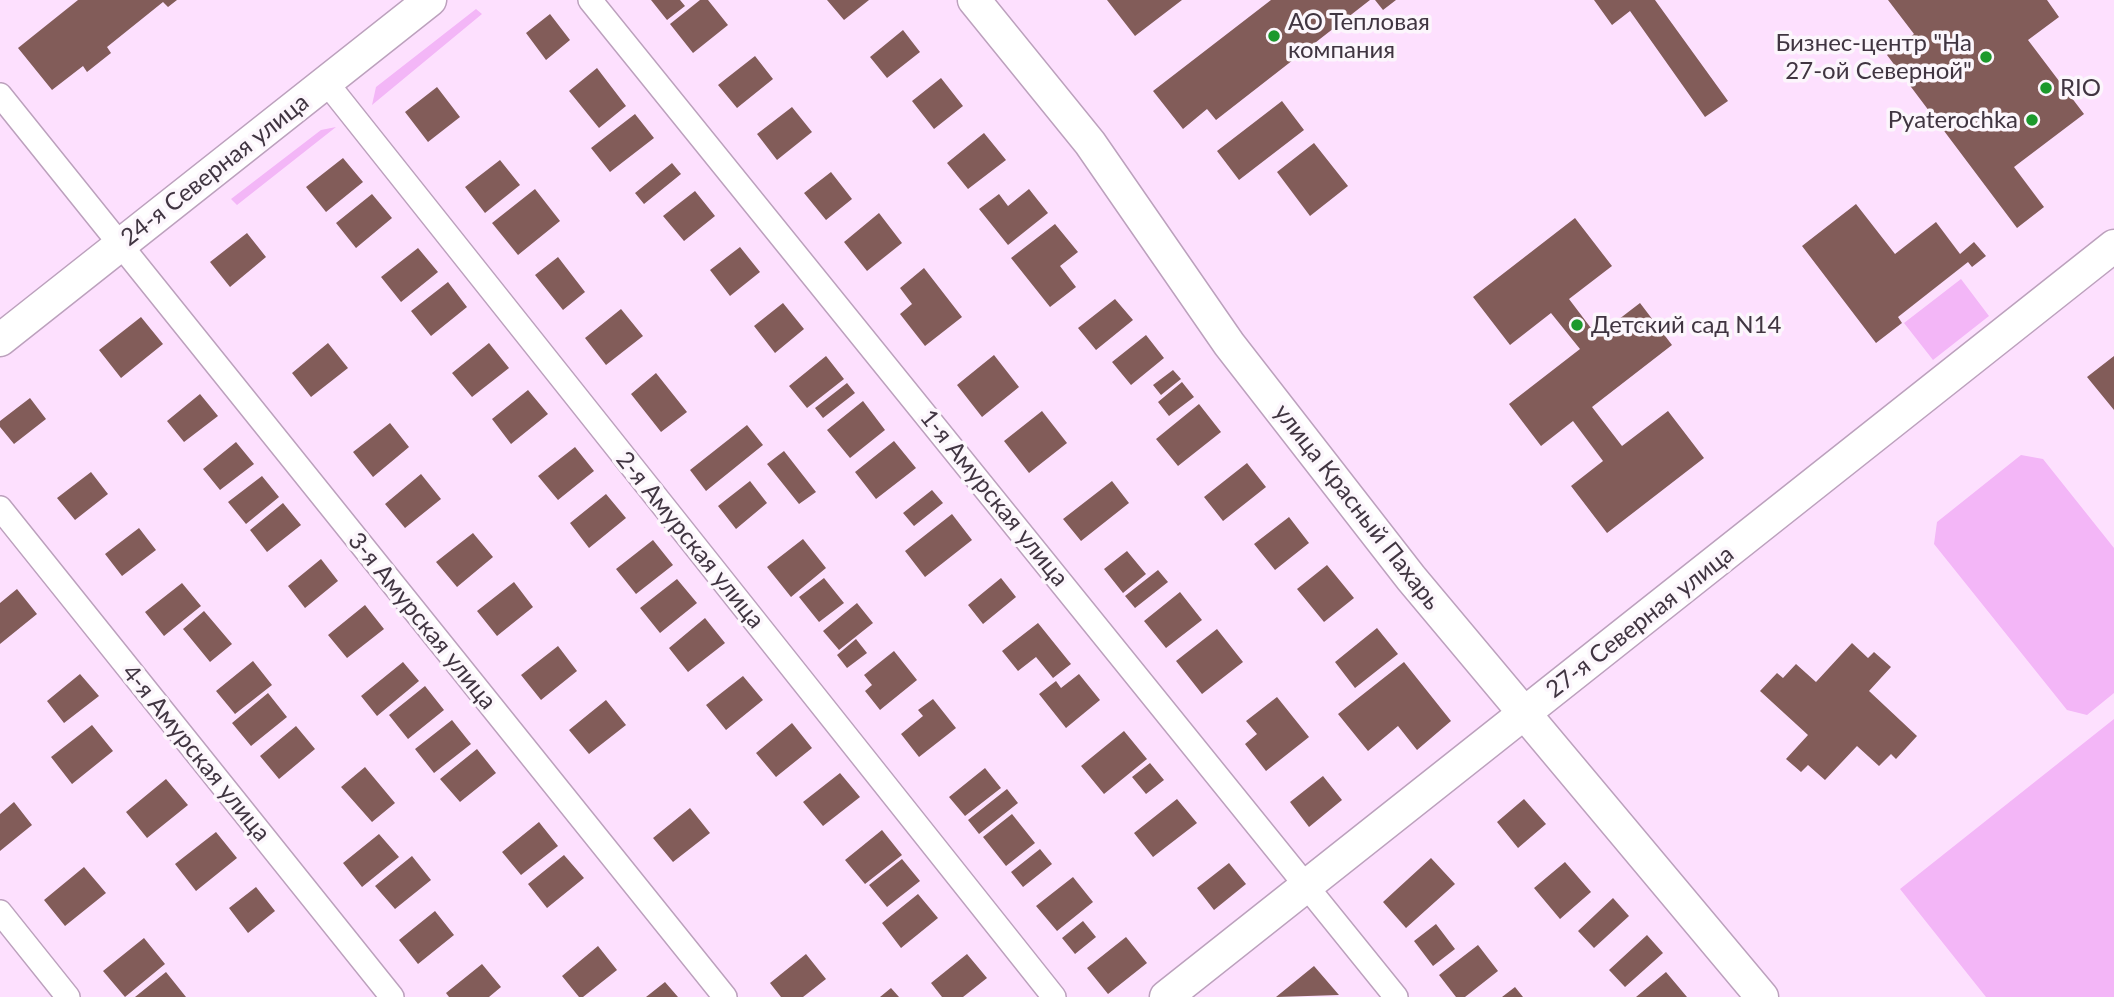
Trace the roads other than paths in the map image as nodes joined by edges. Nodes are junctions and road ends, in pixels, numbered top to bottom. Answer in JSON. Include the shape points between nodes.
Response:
{"nodes":[{"id":1,"x":430,"y":0,"type":"edge"},
{"id":2,"x":590,"y":0,"type":"edge"},
{"id":3,"x":974,"y":0,"type":"edge"},
{"id":4,"x":326,"y":82,"type":"junction"},
{"id":5,"x":0,"y":95,"type":"edge"},
{"id":6,"x":120,"y":245,"type":"junction"},
{"id":7,"x":2114,"y":246,"type":"edge"},
{"id":8,"x":0,"y":340,"type":"edge"},
{"id":9,"x":0,"y":508,"type":"edge"},
{"id":10,"x":1526,"y":713,"type":"junction"},
{"id":11,"x":1307,"y":886,"type":"junction"},
{"id":12,"x":0,"y":912,"type":"edge"},
{"id":13,"x":68,"y":997,"type":"edge"},
{"id":14,"x":392,"y":997,"type":"edge"},
{"id":15,"x":725,"y":997,"type":"edge"},
{"id":16,"x":1054,"y":997,"type":"edge"},
{"id":17,"x":1166,"y":997,"type":"edge"},
{"id":18,"x":1396,"y":997,"type":"edge"},
{"id":19,"x":1762,"y":997,"type":"edge"}],
"edges":[{"from":1,"to":4,"type":"street","name":"24-я Северная улица"},
{"from":2,"to":11,"type":"street","name":"1-я Амурская улица"},
{"from":3,"to":10,"type":"street","name":"улица Красный Пахарь","via":[[1090,143],[1237,355],[1410,578]]},
{"from":4,"to":6,"type":"street","name":"24-я Северная улица"},
{"from":4,"to":16,"type":"street","name":"2-я Амурская улица"},
{"from":5,"to":6,"type":"street","name":"3-я Амурская улица"},
{"from":6,"to":8,"type":"street","name":"24-я Северная улица"},
{"from":6,"to":15,"type":"street","name":"3-я Амурская улица"},
{"from":7,"to":10,"type":"street","name":"27-я Северная улица"},
{"from":9,"to":14,"type":"street","name":"4-я Амурская улица"},
{"from":10,"to":11,"type":"street","name":"27-я Северная улица"},
{"from":10,"to":19,"type":"street","name":"улица Красный Пахарь"},
{"from":11,"to":17,"type":"street","name":"27-я Северная улица"},
{"from":11,"to":18,"type":"street","name":"1-я Амурская улица"},
{"from":12,"to":13,"type":"street"}]}
